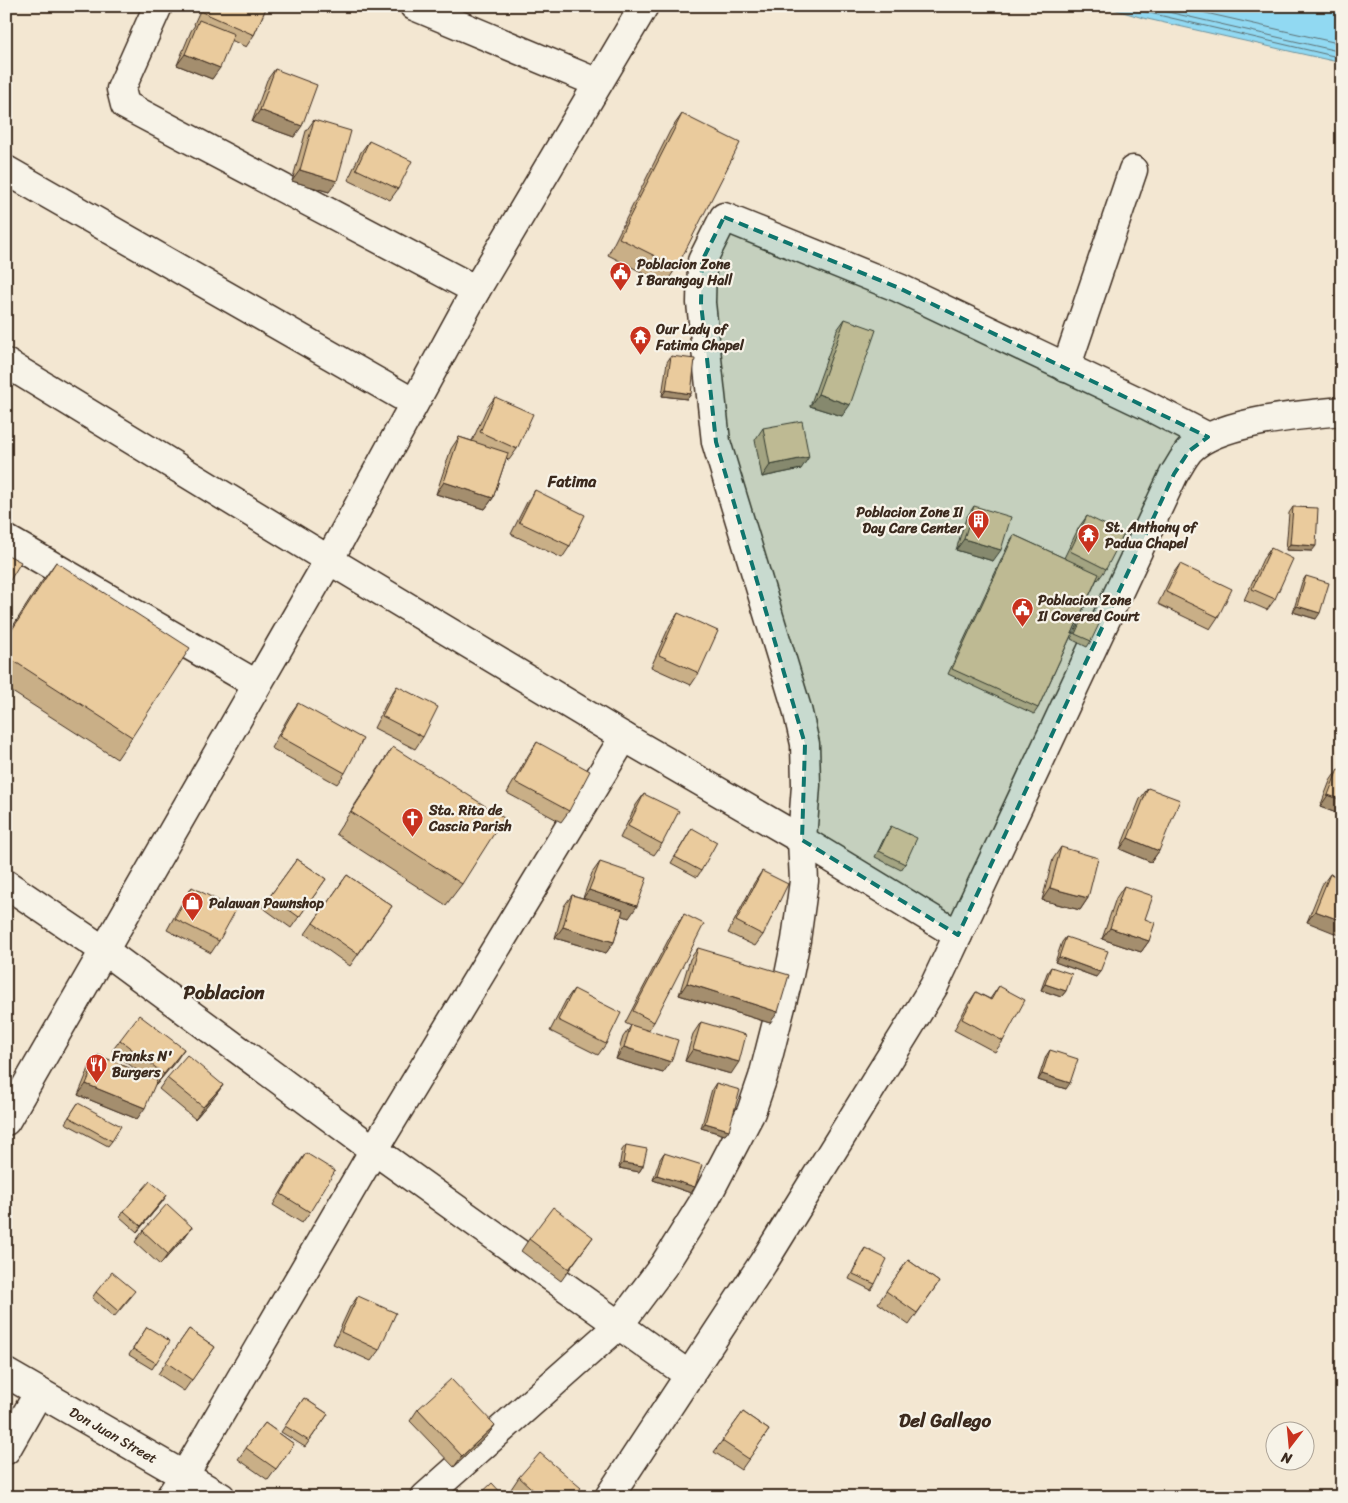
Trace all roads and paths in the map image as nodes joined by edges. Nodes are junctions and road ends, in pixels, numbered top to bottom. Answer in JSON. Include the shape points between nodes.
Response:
{"nodes":[{"id":1,"x":158,"y":6,"type":"edge"},
{"id":2,"x":414,"y":6,"type":"edge"},
{"id":3,"x":644,"y":6,"type":"edge"},
{"id":4,"x":598,"y":83,"type":"junction"},
{"id":5,"x":6,"y":170,"type":"edge"},
{"id":6,"x":1132,"y":170,"type":"dead end"},
{"id":7,"x":476,"y":290,"type":"junction"},
{"id":8,"x":6,"y":363,"type":"edge"},
{"id":9,"x":1066,"y":368,"type":"junction"},
{"id":10,"x":414,"y":403,"type":"junction"},
{"id":11,"x":1342,"y":411,"type":"edge"},
{"id":12,"x":1208,"y":437,"type":"junction"},
{"id":13,"x":6,"y":539,"type":"edge"},
{"id":14,"x":329,"y":560,"type":"junction"},
{"id":15,"x":256,"y":684,"type":"junction"},
{"id":16,"x":624,"y":738,"type":"junction"},
{"id":17,"x":802,"y":840,"type":"junction"},
{"id":18,"x":6,"y":884,"type":"edge"},
{"id":19,"x":958,"y":934,"type":"junction"},
{"id":20,"x":106,"y":951,"type":"junction"},
{"id":21,"x":6,"y":1121,"type":"edge"},
{"id":22,"x":374,"y":1150,"type":"junction"},
{"id":23,"x":619,"y":1325,"type":"junction"},
{"id":24,"x":6,"y":1373,"type":"edge"},
{"id":25,"x":690,"y":1376,"type":"junction"},
{"id":26,"x":39,"y":1392,"type":"junction"},
{"id":27,"x":6,"y":1450,"type":"edge"},
{"id":28,"x":177,"y":1486,"type":"edge"},
{"id":29,"x":220,"y":1497,"type":"edge"},
{"id":30,"x":426,"y":1497,"type":"edge"},
{"id":31,"x":609,"y":1497,"type":"edge"}],
"edges":[{"from":1,"to":7,"type":"street","via":[[121,89],[125,105]]},
{"from":2,"to":4,"type":"street"},
{"from":3,"to":4,"type":"street"},
{"from":4,"to":7,"type":"street"},
{"from":5,"to":10,"type":"street"},
{"from":6,"to":9,"type":"street"},
{"from":7,"to":10,"type":"street"},
{"from":8,"to":14,"type":"street"},
{"from":9,"to":12,"type":"street"},
{"from":9,"to":17,"type":"street","via":[[899,288],[724,217],[702,261],[700,304],[716,442],[805,744]]},
{"from":10,"to":14,"type":"street"},
{"from":11,"to":12,"type":"street","via":[[1257,422]]},
{"from":12,"to":19,"type":"street","via":[[1189,451],[1174,474]]},
{"from":13,"to":15,"type":"street"},
{"from":14,"to":15,"type":"street"},
{"from":14,"to":16,"type":"street"},
{"from":15,"to":20,"type":"street"},
{"from":16,"to":17,"type":"street"},
{"from":16,"to":22,"type":"street"},
{"from":17,"to":19,"type":"street"},
{"from":17,"to":23,"type":"street","via":[[804,881],[796,940],[766,1067],[751,1112],[706,1198],[664,1265]]},
{"from":18,"to":20,"type":"street"},
{"from":19,"to":25,"type":"street","via":[[934,986]]},
{"from":20,"to":21,"type":"street"},
{"from":20,"to":22,"type":"street"},
{"from":22,"to":23,"type":"street"},
{"from":22,"to":28,"type":"street"},
{"from":23,"to":25,"type":"street"},
{"from":23,"to":30,"type":"street"},
{"from":24,"to":26,"type":"street","name":"Don Juan Street"},
{"from":25,"to":31,"type":"street"},
{"from":26,"to":27,"type":"street"},
{"from":26,"to":28,"type":"street","name":"Don Juan Street"},
{"from":28,"to":29,"type":"street","name":"Don Juan Street"}]}
